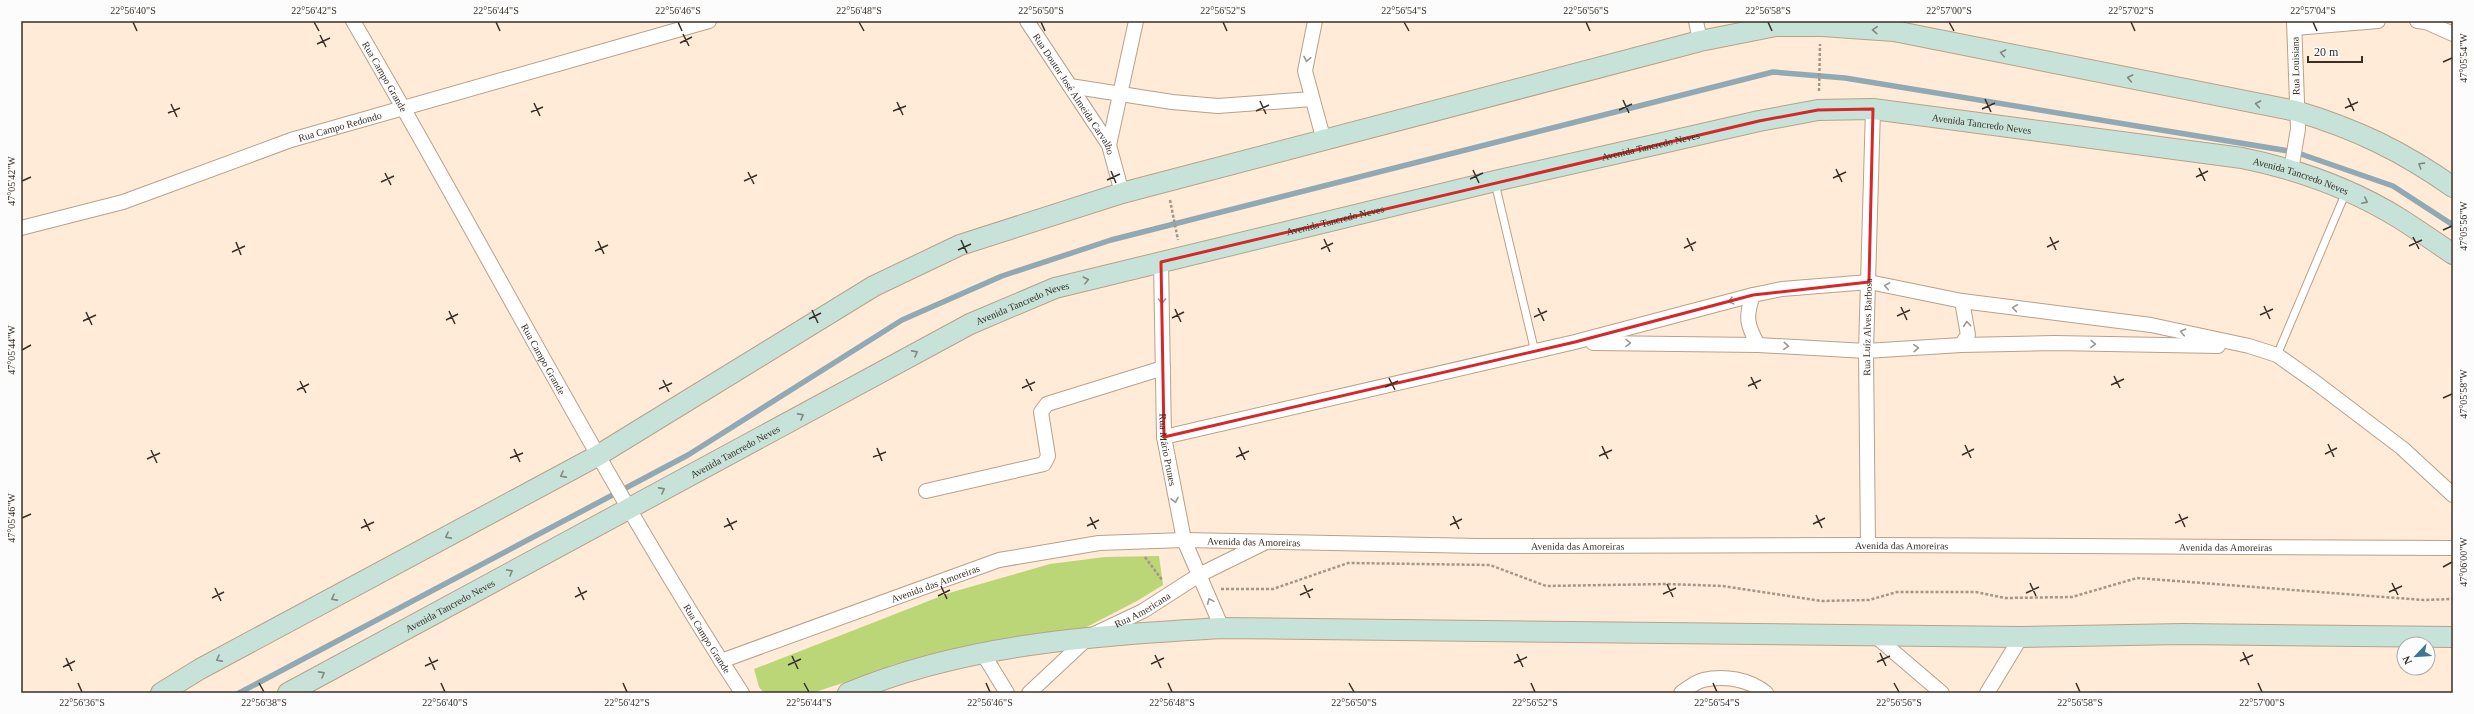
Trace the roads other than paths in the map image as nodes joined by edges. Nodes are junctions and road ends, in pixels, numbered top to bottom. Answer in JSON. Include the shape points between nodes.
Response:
{"nodes":[{"id":1,"x":353,"y":21,"type":"edge"},
{"id":2,"x":709,"y":21,"type":"edge"},
{"id":3,"x":1027,"y":21,"type":"edge"},
{"id":4,"x":1136,"y":21,"type":"edge"},
{"id":5,"x":1314,"y":21,"type":"edge"},
{"id":6,"x":1696,"y":21,"type":"edge"},
{"id":7,"x":2378,"y":21,"type":"edge"},
{"id":8,"x":2417,"y":21,"type":"edge"},
{"id":9,"x":2294,"y":24,"type":"edge"},
{"id":10,"x":2453,"y":34,"type":"edge"},
{"id":11,"x":1700,"y":41,"type":"junction"},
{"id":12,"x":1070,"y":86,"type":"junction"},
{"id":13,"x":1120,"y":95,"type":"junction"},
{"id":14,"x":1312,"y":99,"type":"junction"},
{"id":15,"x":403,"y":108,"type":"junction"},
{"id":16,"x":1873,"y":109,"type":"junction"},
{"id":17,"x":2297,"y":120,"type":"junction"},
{"id":18,"x":1324,"y":141,"type":"junction"},
{"id":19,"x":1109,"y":145,"type":"junction"},
{"id":20,"x":2292,"y":164,"type":"junction"},
{"id":21,"x":1495,"y":182,"type":"junction"},
{"id":22,"x":2453,"y":187,"type":"edge"},
{"id":23,"x":2346,"y":192,"type":"junction"},
{"id":24,"x":1122,"y":193,"type":"junction"},
{"id":25,"x":21,"y":228,"type":"edge"},
{"id":26,"x":2453,"y":254,"type":"edge"},
{"id":27,"x":1162,"y":262,"type":"junction"},
{"id":28,"x":1869,"y":282,"type":"junction"},
{"id":29,"x":1753,"y":295,"type":"junction"},
{"id":30,"x":1962,"y":301,"type":"junction"},
{"id":31,"x":1575,"y":342,"type":"junction"},
{"id":32,"x":1758,"y":345,"type":"junction"},
{"id":33,"x":1961,"y":345,"type":"junction"},
{"id":34,"x":2249,"y":346,"type":"junction"},
{"id":35,"x":1866,"y":351,"type":"junction"},
{"id":36,"x":1535,"y":352,"type":"junction"},
{"id":37,"x":2277,"y":355,"type":"junction"},
{"id":38,"x":1163,"y":368,"type":"junction"},
{"id":39,"x":1164,"y":437,"type":"junction"},
{"id":40,"x":601,"y":462,"type":"junction"},
{"id":41,"x":926,"y":491,"type":"dead end"},
{"id":42,"x":2453,"y":495,"type":"edge"},
{"id":43,"x":625,"y":504,"type":"junction"},
{"id":44,"x":1184,"y":540,"type":"junction"},
{"id":45,"x":1266,"y":542,"type":"junction"},
{"id":46,"x":1868,"y":545,"type":"junction"},
{"id":47,"x":2453,"y":548,"type":"edge"},
{"id":48,"x":1199,"y":575,"type":"junction"},
{"id":49,"x":1222,"y":628,"type":"junction"},
{"id":50,"x":1874,"y":635,"type":"junction"},
{"id":51,"x":1090,"y":636,"type":"junction"},
{"id":52,"x":2021,"y":637,"type":"junction"},
{"id":53,"x":2453,"y":637,"type":"edge"},
{"id":54,"x":982,"y":652,"type":"junction"},
{"id":55,"x":721,"y":661,"type":"junction"},
{"id":56,"x":161,"y":693,"type":"edge"},
{"id":57,"x":288,"y":693,"type":"edge"},
{"id":58,"x":742,"y":693,"type":"edge"},
{"id":59,"x":848,"y":693,"type":"edge"},
{"id":60,"x":1007,"y":693,"type":"edge"},
{"id":61,"x":1029,"y":693,"type":"edge"},
{"id":62,"x":1681,"y":693,"type":"edge"},
{"id":63,"x":1766,"y":693,"type":"edge"},
{"id":64,"x":1942,"y":693,"type":"edge"},
{"id":65,"x":1988,"y":693,"type":"edge"}],
"edges":[{"from":1,"to":15,"type":"street","name":"Rua Campo Grande"},
{"from":2,"to":15,"type":"street","name":"Rua Campo Redondo"},
{"from":3,"to":12,"type":"street","name":"Rua Doutor José Almeida Carvalho"},
{"from":4,"to":13,"type":"street"},
{"from":5,"to":14,"type":"street","one_way":true,"via":[[1305,71]]},
{"from":6,"to":11,"type":"street"},
{"from":7,"to":9,"type":"street"},
{"from":8,"to":10,"type":"street","via":[[2426,22]]},
{"from":9,"to":17,"type":"street","name":"Rua Louisiana"},
{"from":17,"to":11,"type":"main road","one_way":true,"via":[[1894,32],[1822,26],[1776,26]]},
{"from":11,"to":18,"type":"main road"},
{"from":12,"to":13,"type":"street"},
{"from":12,"to":19,"type":"street","name":"Rua Doutor José Almeida Carvalho"},
{"from":13,"to":14,"type":"street","via":[[1218,106]]},
{"from":13,"to":19,"type":"street"},
{"from":14,"to":18,"type":"street"},
{"from":15,"to":25,"type":"street","name":"Rua Campo Redondo","via":[[291,140],[123,202]]},
{"from":15,"to":40,"type":"street","name":"Rua Campo Grande"},
{"from":16,"to":20,"type":"main road","name":"Avenida Tancredo Neves"},
{"from":16,"to":21,"type":"main road","name":"Avenida Tancredo Neves","via":[[1818,110],[1759,121]]},
{"from":16,"to":28,"type":"street","name":"Rua Luíz Alves Barbosa"},
{"from":17,"to":20,"type":"street","name":"Rua Louisiana"},
{"from":22,"to":17,"type":"main road","one_way":true,"via":[[2421,164],[2342,125]]},
{"from":18,"to":24,"type":"main road"},
{"from":19,"to":24,"type":"street","name":"Rua Doutor José Almeida Carvalho"},
{"from":20,"to":23,"type":"main road","name":"Avenida Tancredo Neves"},
{"from":21,"to":27,"type":"main road","name":"Avenida Tancredo Neves"},
{"from":21,"to":36,"type":"lane"},
{"from":23,"to":26,"type":"main road","name":"Avenida Tancredo Neves","one_way":true,"via":[[2398,218]]},
{"from":23,"to":37,"type":"lane"},
{"from":24,"to":40,"type":"main road","via":[[960,245],[874,286]]},
{"from":27,"to":38,"type":"street","name":"Rua Mário Prunes","one_way":true},
{"from":43,"to":27,"type":"main road","name":"Avenida Tancredo Neves","one_way":true,"via":[[992,314],[1055,288]]},
{"from":28,"to":29,"type":"street","via":[[1782,289]]},
{"from":30,"to":28,"type":"street","one_way":true},
{"from":28,"to":35,"type":"street","name":"Rua Luíz Alves Barbosa"},
{"from":29,"to":31,"type":"street","one_way":true},
{"from":29,"to":32,"type":"street","via":[[1747,311],[1748,328]]},
{"from":33,"to":30,"type":"street","one_way":true,"via":[[1968,335]]},
{"from":34,"to":30,"type":"street","one_way":true,"via":[[2151,325]]},
{"from":31,"to":32,"type":"street","one_way":true},
{"from":31,"to":36,"type":"street"},
{"from":32,"to":35,"type":"street","one_way":true},
{"from":33,"to":34,"type":"street","one_way":true,"via":[[2054,343]]},
{"from":35,"to":33,"type":"street","one_way":true},
{"from":34,"to":37,"type":"street"},
{"from":35,"to":46,"type":"street","name":"Rua Luíz Alves Barbosa"},
{"from":36,"to":39,"type":"street"},
{"from":37,"to":42,"type":"street","via":[[2402,448]]},
{"from":38,"to":39,"type":"street","name":"Rua Mário Prunes"},
{"from":38,"to":41,"type":"street","via":[[1042,408],[1048,456],[1044,464]]},
{"from":39,"to":44,"type":"street","name":"Rua Mário Prunes","one_way":true},
{"from":40,"to":43,"type":"street","name":"Rua Campo Grande"},
{"from":40,"to":56,"type":"main road","one_way":true,"via":[[207,666]]},
{"from":43,"to":55,"type":"street","name":"Rua Campo Grande"},
{"from":57,"to":43,"type":"main road","name":"Avenida Tancredo Neves","one_way":true},
{"from":44,"to":45,"type":"street","name":"Avenida das Amoreiras"},
{"from":44,"to":48,"type":"street","name":"Rua Mário Prunes"},
{"from":44,"to":55,"type":"street","name":"Avenida das Amoreiras","via":[[1099,543],[999,560]]},
{"from":45,"to":46,"type":"street","name":"Avenida das Amoreiras","via":[[1479,546]]},
{"from":45,"to":48,"type":"street","name":"Rua Americana"},
{"from":46,"to":47,"type":"street","name":"Avenida das Amoreiras"},
{"from":49,"to":48,"type":"street","name":"Rua Mário Prunes","one_way":true},
{"from":48,"to":51,"type":"street","name":"Rua Americana","via":[[1143,611]]},
{"from":49,"to":50,"type":"main road"},
{"from":49,"to":51,"type":"main road"},
{"from":50,"to":52,"type":"main road"},
{"from":50,"to":64,"type":"street"},
{"from":51,"to":54,"type":"main road"},
{"from":51,"to":61,"type":"street","name":"Rua Americana"},
{"from":52,"to":53,"type":"main road","via":[[2183,634]]},
{"from":52,"to":65,"type":"street"},
{"from":54,"to":59,"type":"main road","via":[[904,672]]},
{"from":54,"to":60,"type":"street"},
{"from":55,"to":58,"type":"street","name":"Rua Campo Grande"},
{"from":62,"to":63,"type":"street","via":[[1702,680],[1726,677],[1756,685]]}]}
